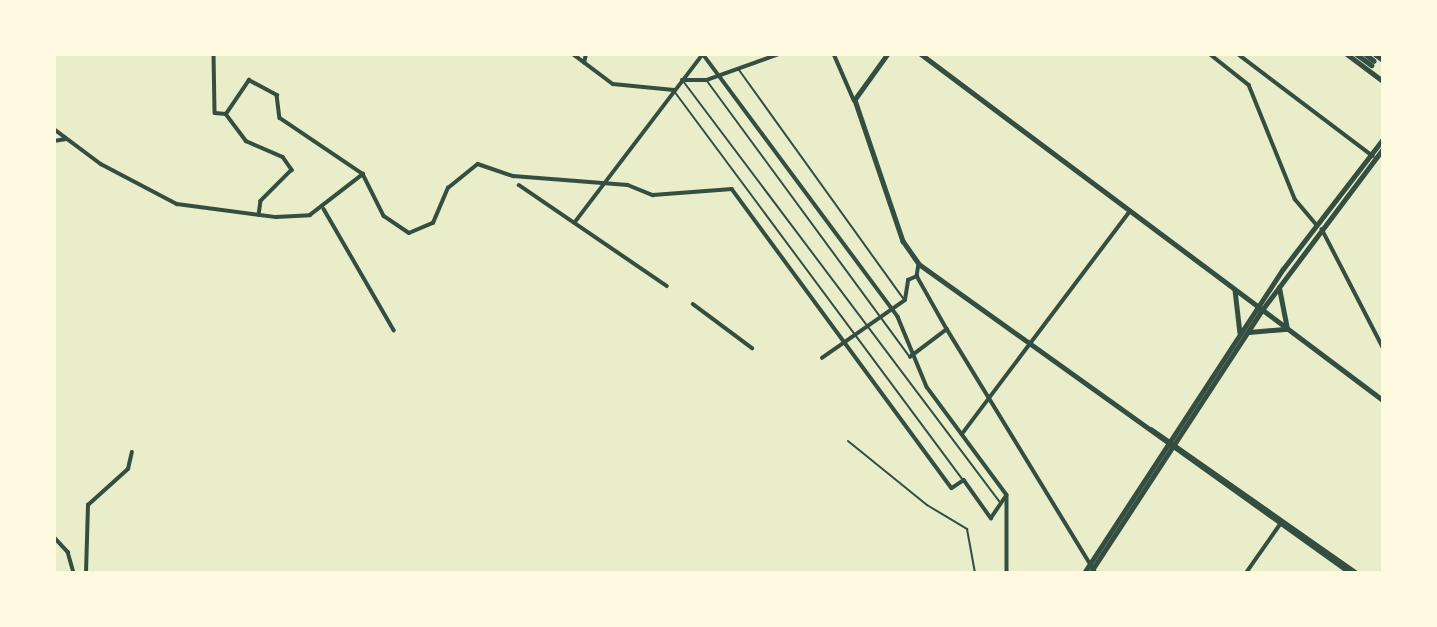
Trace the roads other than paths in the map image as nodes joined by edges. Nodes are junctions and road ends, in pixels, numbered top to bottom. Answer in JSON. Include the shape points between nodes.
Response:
{"nodes":[{"id":1,"x":214,"y":54,"type":"edge"},
{"id":2,"x":573,"y":54,"type":"edge"},
{"id":3,"x":586,"y":54,"type":"edge"},
{"id":4,"x":703,"y":54,"type":"edge"},
{"id":5,"x":779,"y":54,"type":"edge"},
{"id":6,"x":834,"y":54,"type":"edge"},
{"id":7,"x":888,"y":54,"type":"edge"},
{"id":8,"x":921,"y":54,"type":"edge"},
{"id":9,"x":1210,"y":54,"type":"edge"},
{"id":10,"x":1238,"y":54,"type":"edge"},
{"id":11,"x":1347,"y":54,"type":"edge"},
{"id":12,"x":1356,"y":54,"type":"edge"},
{"id":13,"x":1365,"y":54,"type":"edge"},
{"id":14,"x":1373,"y":60,"type":"edge"},
{"id":15,"x":1383,"y":61,"type":"edge"},
{"id":16,"x":584,"y":63,"type":"junction"},
{"id":17,"x":739,"y":69,"type":"junction"},
{"id":18,"x":720,"y":74,"type":"junction"},
{"id":19,"x":682,"y":80,"type":"junction"},
{"id":20,"x":707,"y":80,"type":"junction"},
{"id":21,"x":1383,"y":81,"type":"edge"},
{"id":22,"x":674,"y":90,"type":"junction"},
{"id":23,"x":855,"y":100,"type":"junction"},
{"id":24,"x":226,"y":114,"type":"junction"},
{"id":25,"x":54,"y":128,"type":"edge"},
{"id":26,"x":68,"y":138,"type":"junction"},
{"id":27,"x":1383,"y":139,"type":"edge"},
{"id":28,"x":54,"y":141,"type":"edge"},
{"id":29,"x":1383,"y":149,"type":"edge"},
{"id":30,"x":1373,"y":157,"type":"junction"},
{"id":31,"x":363,"y":174,"type":"junction"},
{"id":32,"x":605,"y":183,"type":"junction"},
{"id":33,"x":519,"y":185,"type":"dead end"},
{"id":34,"x":324,"y":209,"type":"junction"},
{"id":35,"x":1130,"y":211,"type":"junction"},
{"id":36,"x":259,"y":215,"type":"junction"},
{"id":37,"x":575,"y":222,"type":"junction"},
{"id":38,"x":1320,"y":227,"type":"junction"},
{"id":39,"x":919,"y":264,"type":"junction"},
{"id":40,"x":917,"y":276,"type":"junction"},
{"id":41,"x":667,"y":286,"type":"dead end"},
{"id":42,"x":1279,"y":288,"type":"junction"},
{"id":43,"x":1235,"y":290,"type":"junction"},
{"id":44,"x":905,"y":300,"type":"junction"},
{"id":45,"x":693,"y":304,"type":"dead end"},
{"id":46,"x":891,"y":308,"type":"junction"},
{"id":47,"x":1260,"y":308,"type":"junction"},
{"id":48,"x":880,"y":316,"type":"junction"},
{"id":49,"x":868,"y":325,"type":"junction"},
{"id":50,"x":1287,"y":328,"type":"junction"},
{"id":51,"x":947,"y":329,"type":"junction"},
{"id":52,"x":394,"y":330,"type":"dead end"},
{"id":53,"x":1248,"y":332,"type":"junction"},
{"id":54,"x":857,"y":333,"type":"junction"},
{"id":55,"x":1240,"y":333,"type":"junction"},
{"id":56,"x":844,"y":342,"type":"junction"},
{"id":57,"x":1035,"y":346,"type":"junction"},
{"id":58,"x":1383,"y":347,"type":"edge"},
{"id":59,"x":752,"y":348,"type":"dead end"},
{"id":60,"x":910,"y":357,"type":"junction"},
{"id":61,"x":822,"y":358,"type":"dead end"},
{"id":62,"x":1383,"y":400,"type":"edge"},
{"id":63,"x":991,"y":402,"type":"junction"},
{"id":64,"x":962,"y":434,"type":"junction"},
{"id":65,"x":848,"y":441,"type":"dead end"},
{"id":66,"x":1171,"y":444,"type":"junction"},
{"id":67,"x":132,"y":452,"type":"dead end"},
{"id":68,"x":964,"y":480,"type":"junction"},
{"id":69,"x":1007,"y":495,"type":"junction"},
{"id":70,"x":999,"y":501,"type":"junction"},
{"id":71,"x":1283,"y":521,"type":"junction"},
{"id":72,"x":54,"y":537,"type":"edge"},
{"id":73,"x":1093,"y":569,"type":"edge"},
{"id":74,"x":74,"y":573,"type":"edge"},
{"id":75,"x":86,"y":573,"type":"edge"},
{"id":76,"x":975,"y":573,"type":"edge"},
{"id":77,"x":1007,"y":573,"type":"edge"},
{"id":78,"x":1084,"y":573,"type":"edge"},
{"id":79,"x":1246,"y":573,"type":"edge"},
{"id":80,"x":1350,"y":573,"type":"edge"},
{"id":81,"x":1357,"y":573,"type":"edge"}],
"edges":[{"from":1,"to":24,"type":"street","via":[[214,109]]},
{"from":2,"to":16,"type":"street"},
{"from":3,"to":16,"type":"street"},
{"from":4,"to":18,"type":"street"},
{"from":4,"to":19,"type":"street"},
{"from":5,"to":17,"type":"street"},
{"from":6,"to":23,"type":"street"},
{"from":7,"to":23,"type":"street"},
{"from":8,"to":35,"type":"street"},
{"from":9,"to":38,"type":"street","via":[[1248,85],[1295,199]]},
{"from":10,"to":30,"type":"street"},
{"from":11,"to":21,"type":"street"},
{"from":12,"to":14,"type":"highway"},
{"from":13,"to":14,"type":"highway"},
{"from":14,"to":15,"type":"street"},
{"from":16,"to":22,"type":"street","via":[[633,90]]},
{"from":17,"to":18,"type":"street"},
{"from":17,"to":44,"type":"lane"},
{"from":18,"to":20,"type":"street"},
{"from":18,"to":46,"type":"street"},
{"from":19,"to":20,"type":"street"},
{"from":19,"to":22,"type":"street"},
{"from":19,"to":49,"type":"lane"},
{"from":20,"to":48,"type":"lane"},
{"from":22,"to":32,"type":"street"},
{"from":22,"to":54,"type":"lane"},
{"from":23,"to":39,"type":"street","via":[[903,240]]},
{"from":24,"to":31,"type":"street","via":[[248,80],[277,95],[280,118]]},
{"from":24,"to":36,"type":"street","via":[[246,141],[283,157],[292,170],[261,201]]},
{"from":25,"to":26,"type":"street"},
{"from":26,"to":28,"type":"street"},
{"from":26,"to":36,"type":"street","via":[[177,204]]},
{"from":27,"to":30,"type":"street"},
{"from":29,"to":30,"type":"street"},
{"from":30,"to":38,"type":"street"},
{"from":31,"to":32,"type":"street","via":[[384,216],[409,233],[433,223],[448,188],[478,164],[513,176]]},
{"from":31,"to":34,"type":"street","via":[[352,177]]},
{"from":32,"to":37,"type":"street"},
{"from":32,"to":56,"type":"street","via":[[653,195],[732,189]]},
{"from":33,"to":37,"type":"street"},
{"from":34,"to":36,"type":"street"},
{"from":34,"to":52,"type":"street"},
{"from":35,"to":43,"type":"street"},
{"from":35,"to":57,"type":"street"},
{"from":37,"to":41,"type":"street"},
{"from":38,"to":42,"type":"street"},
{"from":38,"to":47,"type":"street"},
{"from":38,"to":58,"type":"street"},
{"from":39,"to":40,"type":"street"},
{"from":39,"to":57,"type":"street"},
{"from":40,"to":44,"type":"street","via":[[908,280]]},
{"from":40,"to":51,"type":"street"},
{"from":42,"to":47,"type":"street"},
{"from":42,"to":50,"type":"street"},
{"from":43,"to":47,"type":"street"},
{"from":43,"to":55,"type":"street"},
{"from":44,"to":46,"type":"street"},
{"from":45,"to":59,"type":"street"},
{"from":46,"to":48,"type":"street"},
{"from":46,"to":60,"type":"street"},
{"from":47,"to":50,"type":"street"},
{"from":47,"to":53,"type":"street"},
{"from":47,"to":55,"type":"street"},
{"from":48,"to":49,"type":"street"},
{"from":48,"to":60,"type":"lane"},
{"from":49,"to":54,"type":"street"},
{"from":49,"to":70,"type":"lane"},
{"from":50,"to":53,"type":"street"},
{"from":50,"to":62,"type":"street"},
{"from":51,"to":60,"type":"street"},
{"from":51,"to":63,"type":"street"},
{"from":53,"to":66,"type":"street"},
{"from":54,"to":56,"type":"street"},
{"from":54,"to":68,"type":"lane"},
{"from":55,"to":66,"type":"street"},
{"from":56,"to":61,"type":"street"},
{"from":56,"to":68,"type":"street","via":[[952,488]]},
{"from":57,"to":63,"type":"street"},
{"from":57,"to":66,"type":"street"},
{"from":60,"to":64,"type":"street"},
{"from":63,"to":64,"type":"street"},
{"from":63,"to":73,"type":"street"},
{"from":64,"to":69,"type":"street"},
{"from":65,"to":76,"type":"lane","via":[[927,505],[967,528]]},
{"from":66,"to":71,"type":"street"},
{"from":66,"to":73,"type":"street"},
{"from":67,"to":75,"type":"street","via":[[128,469],[88,506]]},
{"from":68,"to":70,"type":"street","via":[[991,518]]},
{"from":69,"to":70,"type":"street"},
{"from":69,"to":77,"type":"street"},
{"from":71,"to":79,"type":"street"},
{"from":71,"to":80,"type":"street"},
{"from":71,"to":81,"type":"street"},
{"from":72,"to":74,"type":"street","via":[[68,552]]},
{"from":73,"to":78,"type":"street"}]}
